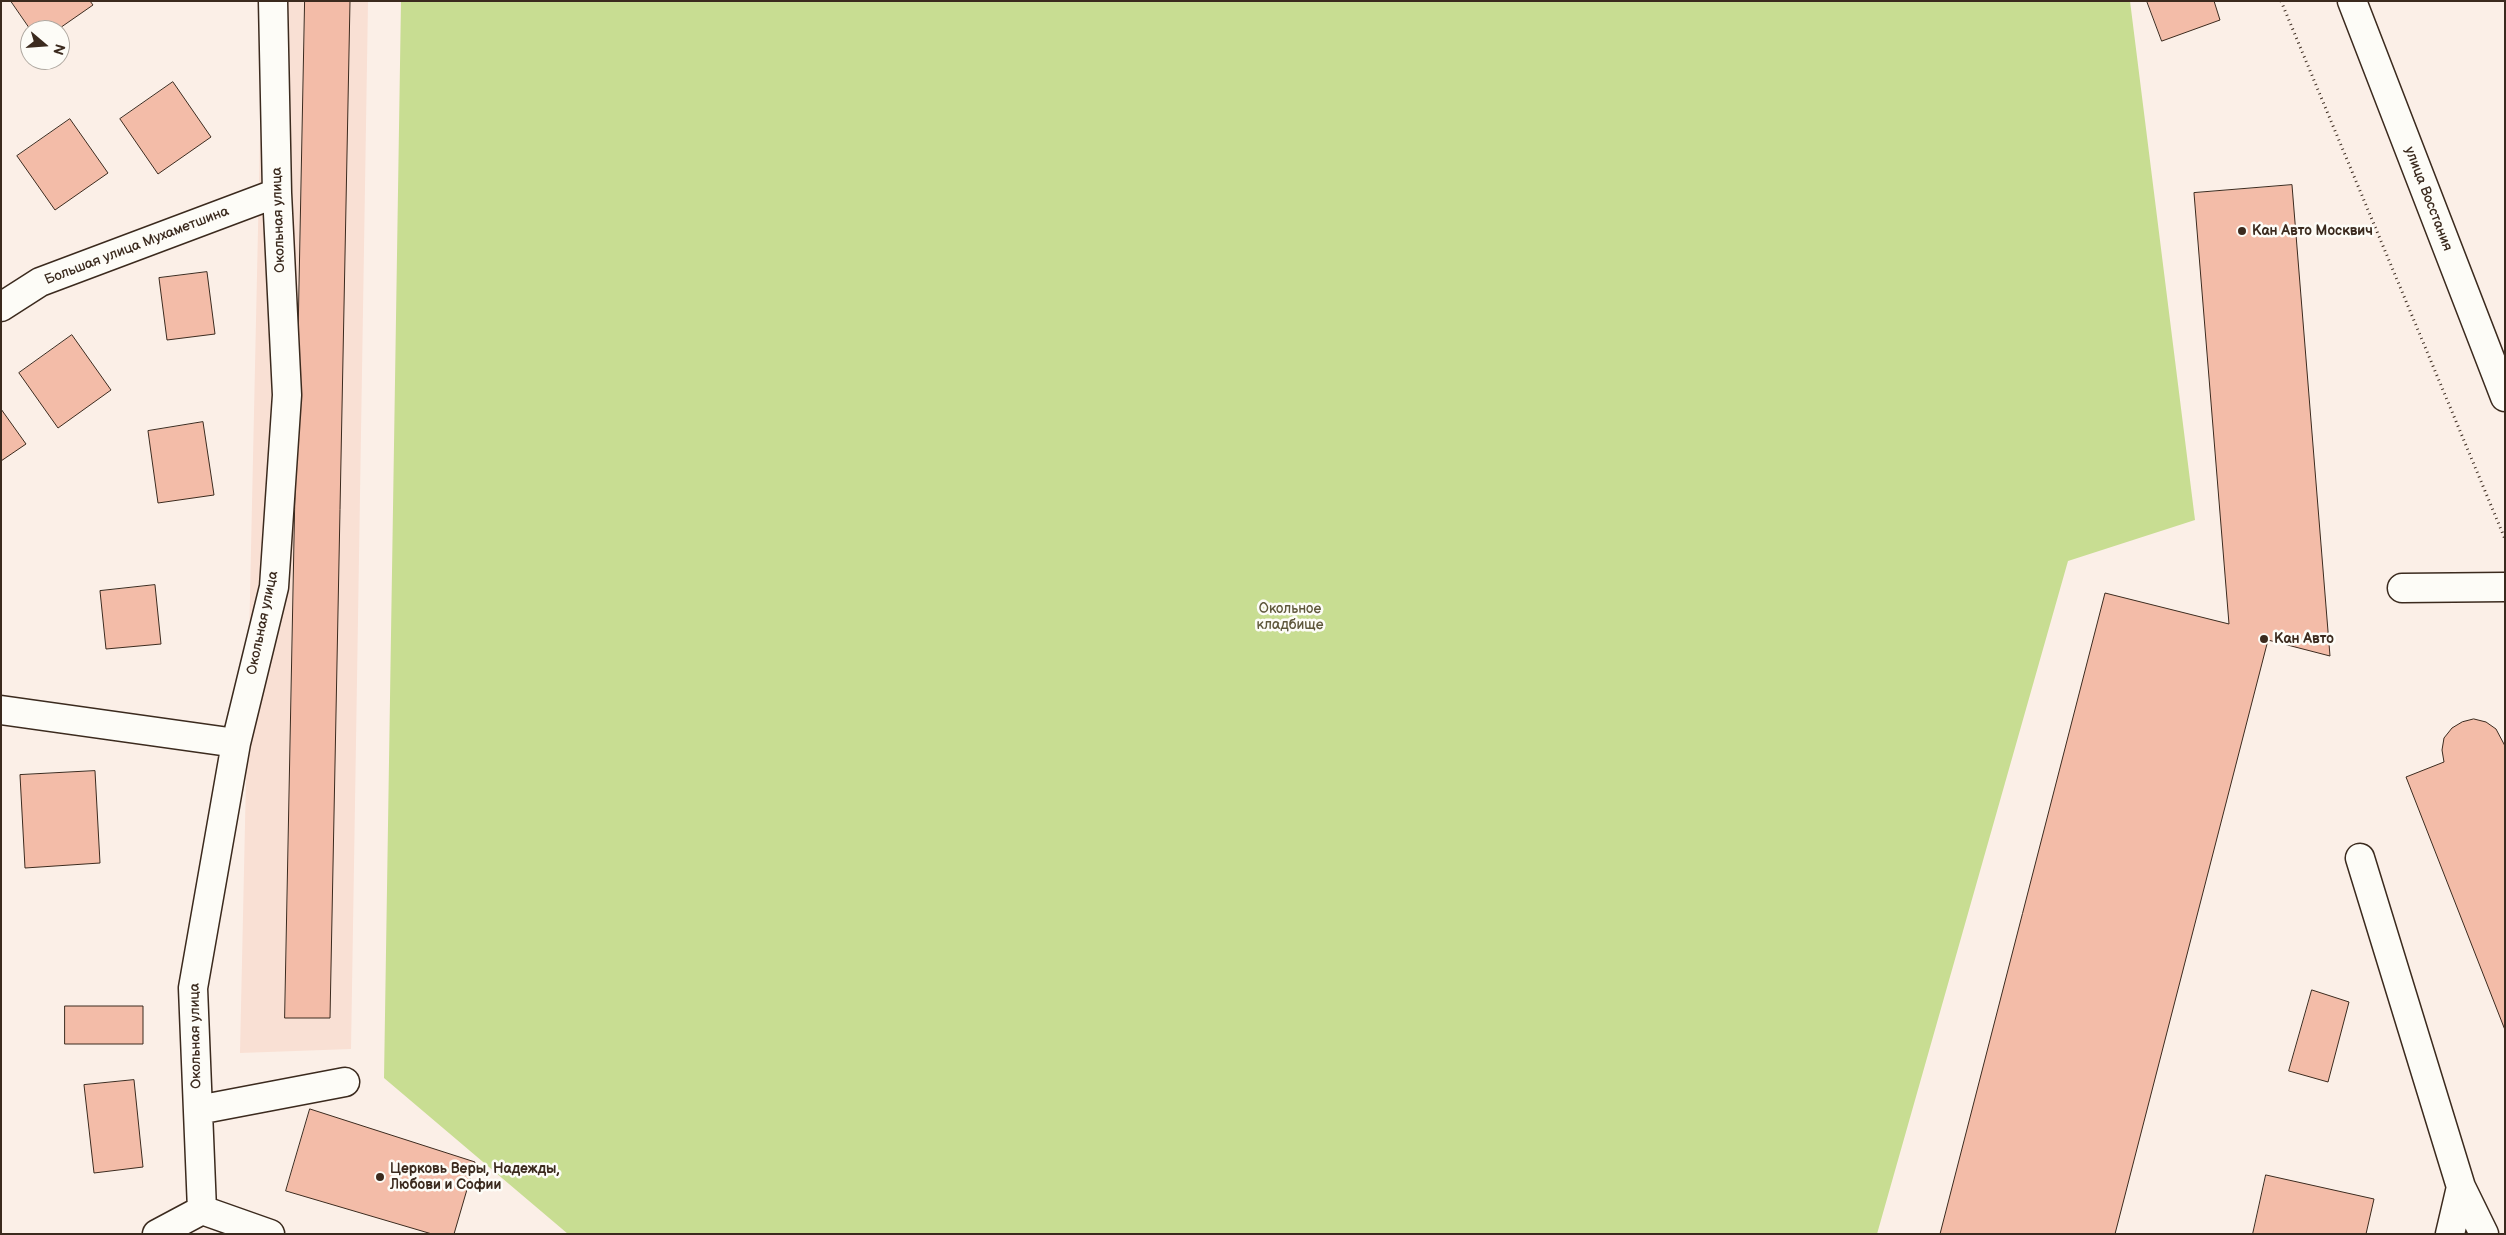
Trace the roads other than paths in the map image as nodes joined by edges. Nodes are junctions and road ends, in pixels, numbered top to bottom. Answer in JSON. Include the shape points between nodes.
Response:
{"nodes":[{"id":1,"x":273,"y":1,"type":"edge"},
{"id":2,"x":2352,"y":1,"type":"edge"},
{"id":3,"x":277,"y":193,"type":"junction"},
{"id":4,"x":1,"y":307,"type":"edge"},
{"id":5,"x":2505,"y":397,"type":"edge"},
{"id":6,"x":2505,"y":587,"type":"edge"},
{"id":7,"x":2402,"y":588,"type":"dead end"},
{"id":8,"x":1,"y":710,"type":"edge"},
{"id":9,"x":236,"y":743,"type":"junction"},
{"id":10,"x":2360,"y":858,"type":"dead end"},
{"id":11,"x":345,"y":1082,"type":"dead end"},
{"id":12,"x":198,"y":1110,"type":"junction"},
{"id":13,"x":2461,"y":1188,"type":"junction"},
{"id":14,"x":202,"y":1210,"type":"junction"},
{"id":15,"x":156,"y":1234,"type":"edge"},
{"id":16,"x":270,"y":1234,"type":"edge"},
{"id":17,"x":2450,"y":1234,"type":"edge"},
{"id":18,"x":2484,"y":1234,"type":"edge"}],
"edges":[{"from":1,"to":3,"type":"street","name":"Окольная улица"},
{"from":2,"to":5,"type":"street","name":"улица Восстания"},
{"from":3,"to":4,"type":"street","name":"Большая улица Мухаметшина","via":[[40,282]]},
{"from":3,"to":9,"type":"street","name":"Окольная улица","via":[[287,395],[274,587]]},
{"from":6,"to":7,"type":"street"},
{"from":8,"to":9,"type":"street"},
{"from":9,"to":12,"type":"street","name":"Окольная улица","via":[[193,988]]},
{"from":10,"to":13,"type":"street"},
{"from":11,"to":12,"type":"street"},
{"from":12,"to":14,"type":"street","name":"Окольная улица"},
{"from":13,"to":17,"type":"street"},
{"from":13,"to":18,"type":"street"},
{"from":14,"to":15,"type":"street"},
{"from":14,"to":16,"type":"street"}]}
